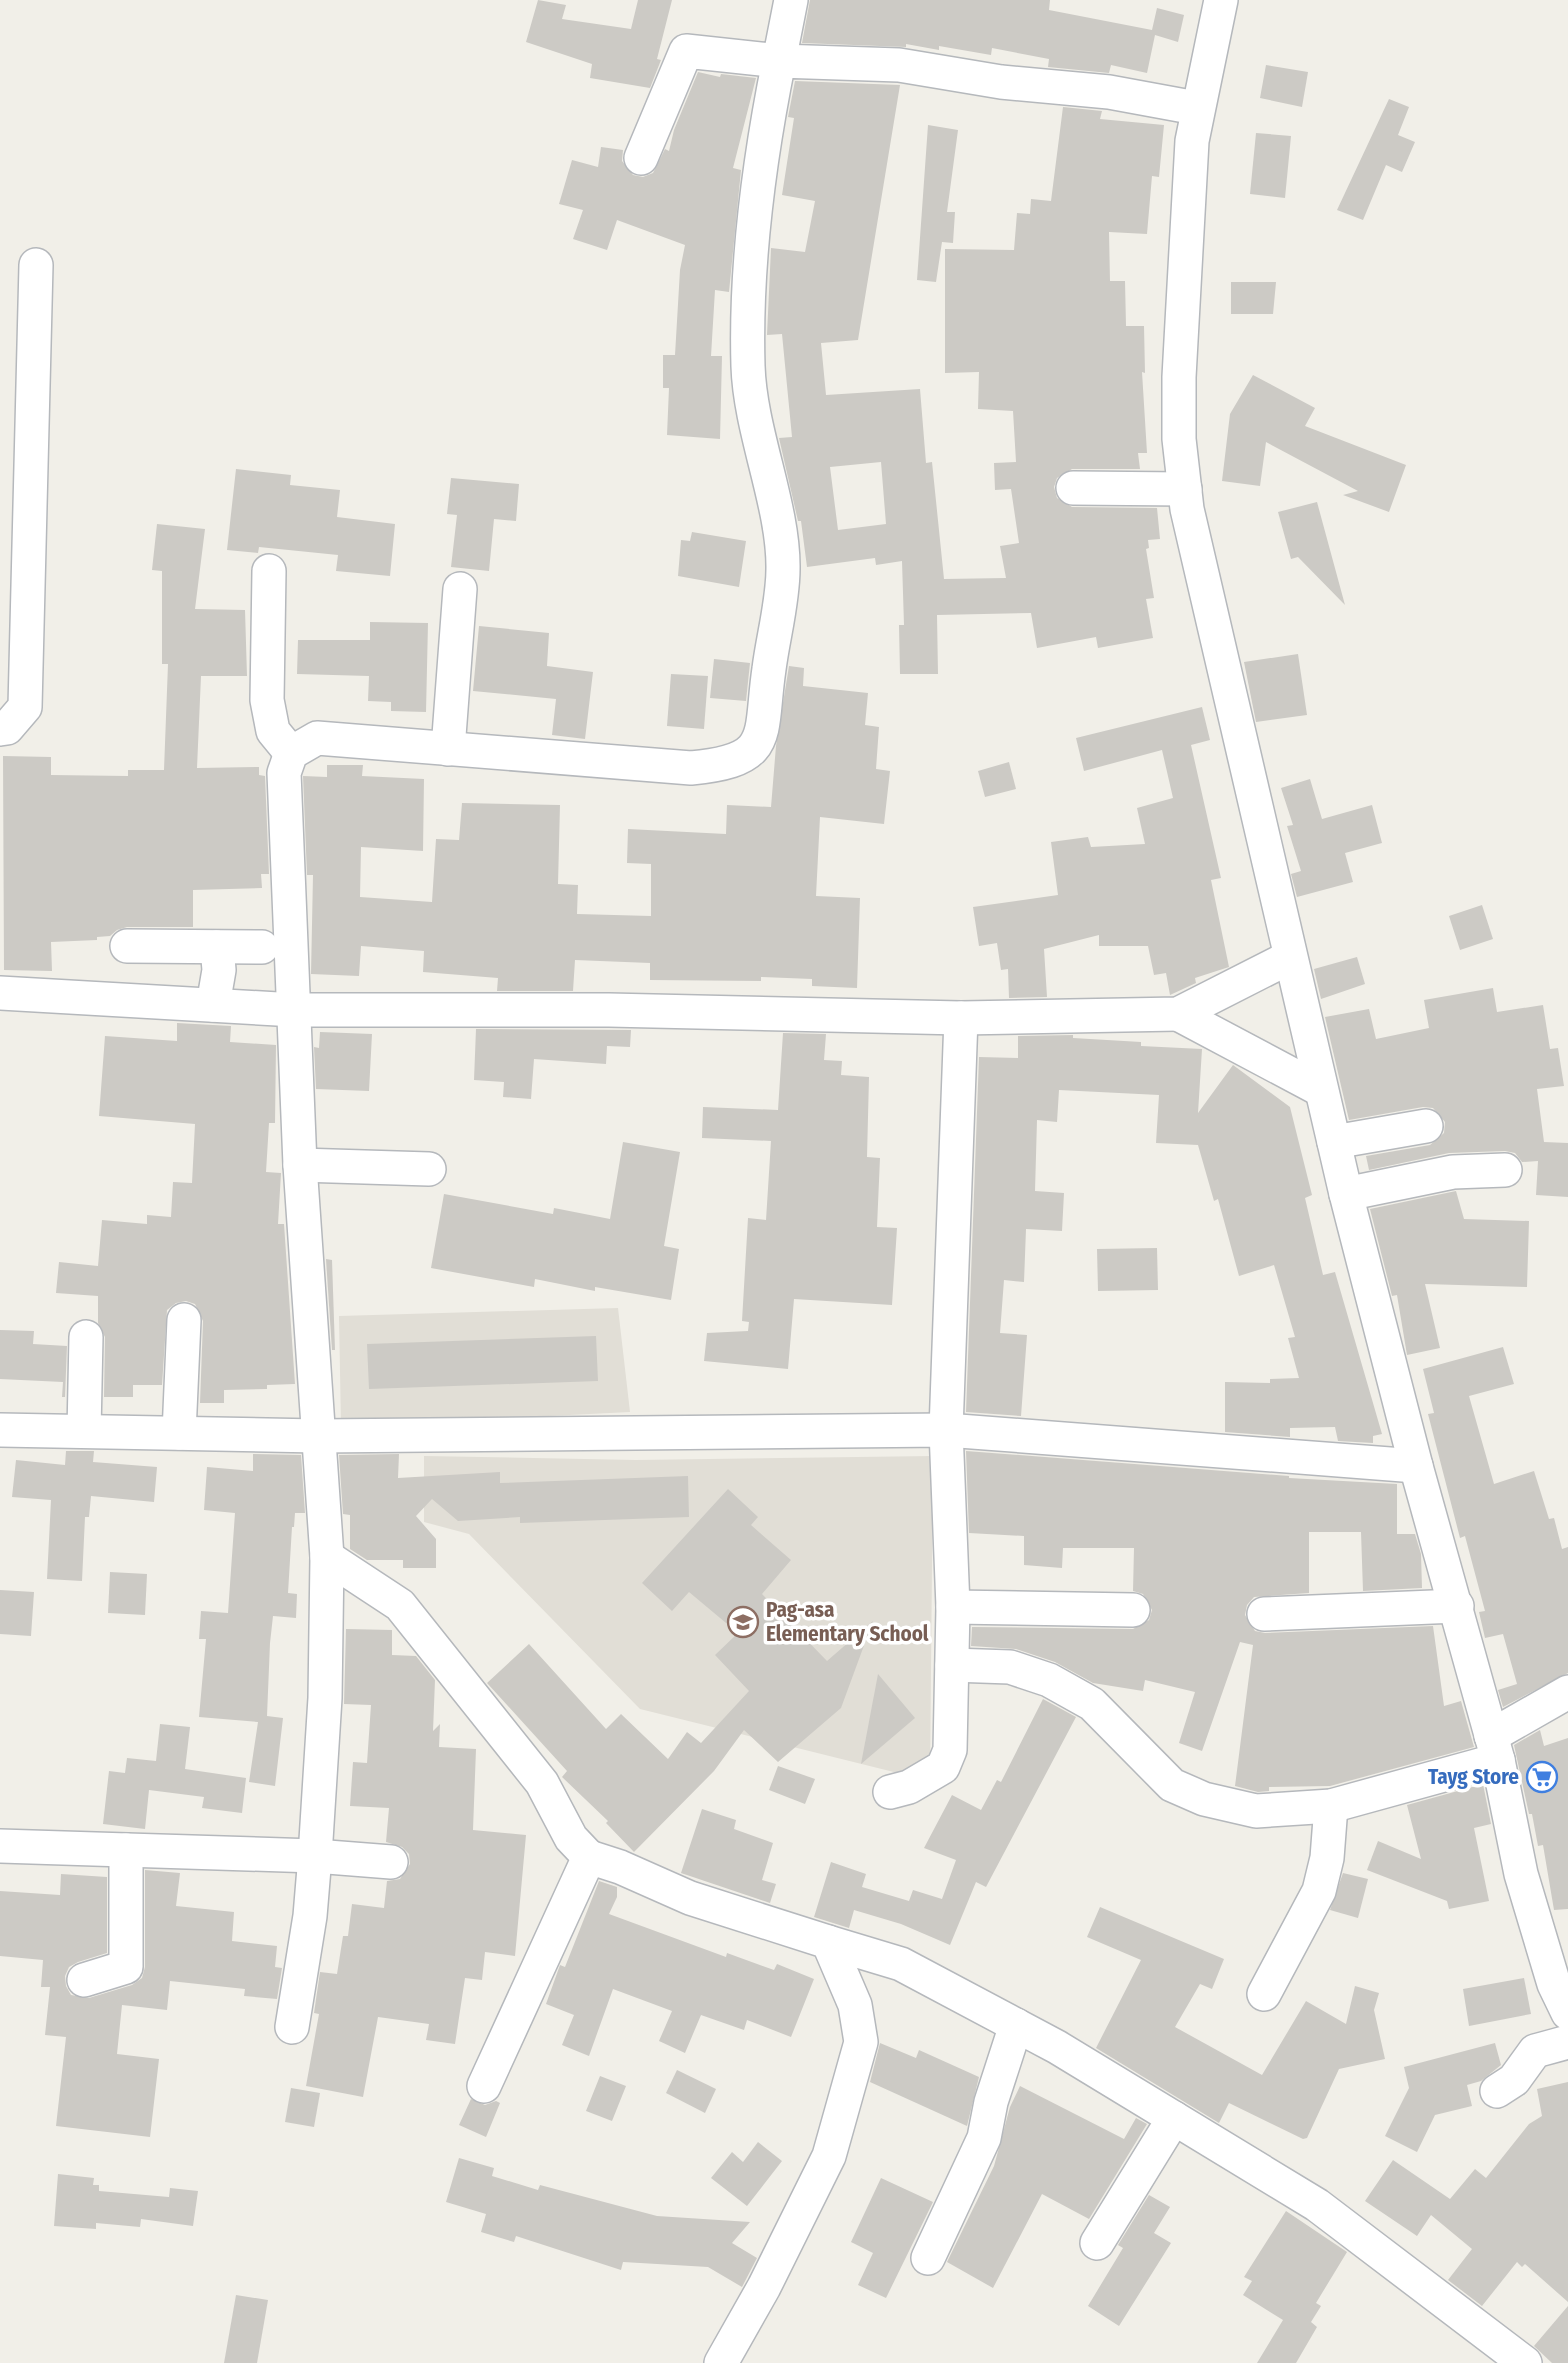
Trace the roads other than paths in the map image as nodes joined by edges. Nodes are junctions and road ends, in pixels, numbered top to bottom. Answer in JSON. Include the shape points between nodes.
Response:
{"nodes":[{"id":1,"x":791,"y":0,"type":"edge"},
{"id":2,"x":1221,"y":0,"type":"edge"},
{"id":3,"x":779,"y":61,"type":"junction"},
{"id":4,"x":1196,"y":108,"type":"junction"},
{"id":5,"x":641,"y":158,"type":"dead end"},
{"id":6,"x":36,"y":265,"type":"dead end"},
{"id":7,"x":1073,"y":488,"type":"dead end"},
{"id":8,"x":1185,"y":489,"type":"junction"},
{"id":9,"x":269,"y":571,"type":"dead end"},
{"id":10,"x":460,"y":589,"type":"dead end"},
{"id":11,"x":0,"y":729,"type":"edge"},
{"id":12,"x":448,"y":749,"type":"junction"},
{"id":13,"x":291,"y":753,"type":"junction"},
{"id":14,"x":127,"y":946,"type":"dead end"},
{"id":15,"x":217,"y":947,"type":"junction"},
{"id":16,"x":262,"y":947,"type":"dead end"},
{"id":17,"x":1290,"y":957,"type":"junction"},
{"id":18,"x":0,"y":993,"type":"edge"},
{"id":19,"x":213,"y":1005,"type":"junction"},
{"id":20,"x":295,"y":1010,"type":"junction"},
{"id":21,"x":1178,"y":1014,"type":"junction"},
{"id":22,"x":961,"y":1018,"type":"junction"},
{"id":23,"x":1321,"y":1090,"type":"junction"},
{"id":24,"x":1426,"y":1126,"type":"dead end"},
{"id":25,"x":1334,"y":1142,"type":"junction"},
{"id":26,"x":300,"y":1166,"type":"junction"},
{"id":27,"x":429,"y":1169,"type":"dead end"},
{"id":28,"x":1505,"y":1170,"type":"dead end"},
{"id":29,"x":1346,"y":1194,"type":"junction"},
{"id":30,"x":184,"y":1320,"type":"dead end"},
{"id":31,"x":86,"y":1337,"type":"dead end"},
{"id":32,"x":0,"y":1430,"type":"edge"},
{"id":33,"x":946,"y":1430,"type":"junction"},
{"id":34,"x":84,"y":1431,"type":"junction"},
{"id":35,"x":179,"y":1433,"type":"junction"},
{"id":36,"x":318,"y":1436,"type":"junction"},
{"id":37,"x":1416,"y":1466,"type":"junction"},
{"id":38,"x":327,"y":1557,"type":"junction"},
{"id":39,"x":1457,"y":1606,"type":"junction"},
{"id":40,"x":953,"y":1607,"type":"junction"},
{"id":41,"x":1133,"y":1610,"type":"dead end"},
{"id":42,"x":1264,"y":1614,"type":"dead end"},
{"id":43,"x":953,"y":1665,"type":"junction"},
{"id":44,"x":1568,"y":1692,"type":"edge"},
{"id":45,"x":1494,"y":1748,"type":"junction"},
{"id":46,"x":890,"y":1792,"type":"dead end"},
{"id":47,"x":1331,"y":1806,"type":"junction"},
{"id":48,"x":0,"y":1846,"type":"edge"},
{"id":49,"x":126,"y":1850,"type":"junction"},
{"id":50,"x":315,"y":1856,"type":"junction"},
{"id":51,"x":589,"y":1857,"type":"junction"},
{"id":52,"x":391,"y":1862,"type":"dead end"},
{"id":53,"x":828,"y":1942,"type":"junction"},
{"id":54,"x":84,"y":1980,"type":"dead end"},
{"id":55,"x":1563,"y":1992,"type":"edge"},
{"id":56,"x":1264,"y":1994,"type":"dead end"},
{"id":57,"x":1016,"y":2025,"type":"junction"},
{"id":58,"x":292,"y":2027,"type":"dead end"},
{"id":59,"x":1568,"y":2042,"type":"edge"},
{"id":60,"x":484,"y":2085,"type":"dead end"},
{"id":61,"x":1497,"y":2091,"type":"dead end"},
{"id":62,"x":1174,"y":2118,"type":"junction"},
{"id":63,"x":1097,"y":2244,"type":"dead end"},
{"id":64,"x":928,"y":2258,"type":"dead end"},
{"id":65,"x":721,"y":2363,"type":"edge"},
{"id":66,"x":1525,"y":2363,"type":"edge"}],
"edges":[{"from":1,"to":3,"type":"street"},
{"from":2,"to":4,"type":"street"},
{"from":3,"to":4,"type":"street","via":[[899,65]]},
{"from":3,"to":5,"type":"street","via":[[686,51]]},
{"from":3,"to":12,"type":"street","via":[[766,129],[748,287],[748,368],[783,570],[765,723],[754,748],[725,764],[691,768]]},
{"from":4,"to":8,"type":"street","via":[[1179,377]]},
{"from":6,"to":11,"type":"street","via":[[25,707],[7,728]]},
{"from":7,"to":8,"type":"street"},
{"from":8,"to":17,"type":"street"},
{"from":9,"to":13,"type":"street","via":[[267,700],[274,732]]},
{"from":10,"to":12,"type":"street"},
{"from":12,"to":13,"type":"street","via":[[317,738]]},
{"from":13,"to":20,"type":"street","via":[[284,773]]},
{"from":14,"to":15,"type":"street"},
{"from":15,"to":16,"type":"street"},
{"from":15,"to":19,"type":"street","via":[[219,970]]},
{"from":17,"to":21,"type":"street"},
{"from":17,"to":23,"type":"street"},
{"from":18,"to":19,"type":"street"},
{"from":19,"to":20,"type":"street"},
{"from":20,"to":22,"type":"street","via":[[609,1010]]},
{"from":20,"to":26,"type":"street"},
{"from":21,"to":22,"type":"street"},
{"from":21,"to":23,"type":"street"},
{"from":22,"to":33,"type":"street"},
{"from":23,"to":25,"type":"street"},
{"from":24,"to":25,"type":"street"},
{"from":25,"to":29,"type":"street"},
{"from":26,"to":27,"type":"street"},
{"from":26,"to":36,"type":"street"},
{"from":28,"to":29,"type":"street","via":[[1453,1172]]},
{"from":29,"to":37,"type":"street"},
{"from":30,"to":35,"type":"street"},
{"from":31,"to":34,"type":"street"},
{"from":32,"to":34,"type":"street"},
{"from":33,"to":36,"type":"street"},
{"from":33,"to":37,"type":"street"},
{"from":33,"to":40,"type":"street"},
{"from":34,"to":35,"type":"street"},
{"from":35,"to":36,"type":"street"},
{"from":36,"to":38,"type":"street"},
{"from":37,"to":39,"type":"street"},
{"from":38,"to":50,"type":"street","via":[[325,1698]]},
{"from":38,"to":51,"type":"street","via":[[400,1605],[542,1783],[571,1838]]},
{"from":39,"to":42,"type":"street"},
{"from":39,"to":45,"type":"street"},
{"from":40,"to":41,"type":"street"},
{"from":40,"to":43,"type":"street"},
{"from":43,"to":46,"type":"street","via":[[950,1751],[943,1767],[909,1787]]},
{"from":43,"to":47,"type":"street","via":[[1010,1667],[1049,1680],[1092,1704],[1172,1785],[1204,1799],[1256,1811]]},
{"from":44,"to":45,"type":"street"},
{"from":45,"to":47,"type":"street"},
{"from":45,"to":55,"type":"street","via":[[1521,1874]]},
{"from":47,"to":56,"type":"street","via":[[1319,1891]]},
{"from":48,"to":49,"type":"street"},
{"from":49,"to":50,"type":"street"},
{"from":49,"to":54,"type":"street","via":[[126,1967]]},
{"from":50,"to":52,"type":"street"},
{"from":50,"to":58,"type":"street"},
{"from":51,"to":53,"type":"street","via":[[690,1898]]},
{"from":51,"to":60,"type":"street"},
{"from":53,"to":57,"type":"street","via":[[901,1964]]},
{"from":53,"to":65,"type":"street","via":[[855,2005],[861,2042],[829,2156]]},
{"from":57,"to":62,"type":"street"},
{"from":57,"to":64,"type":"street","via":[[984,2138]]},
{"from":59,"to":61,"type":"street","via":[[1535,2051],[1514,2080]]},
{"from":62,"to":63,"type":"street"},
{"from":62,"to":66,"type":"street","via":[[1317,2205]]}]}
